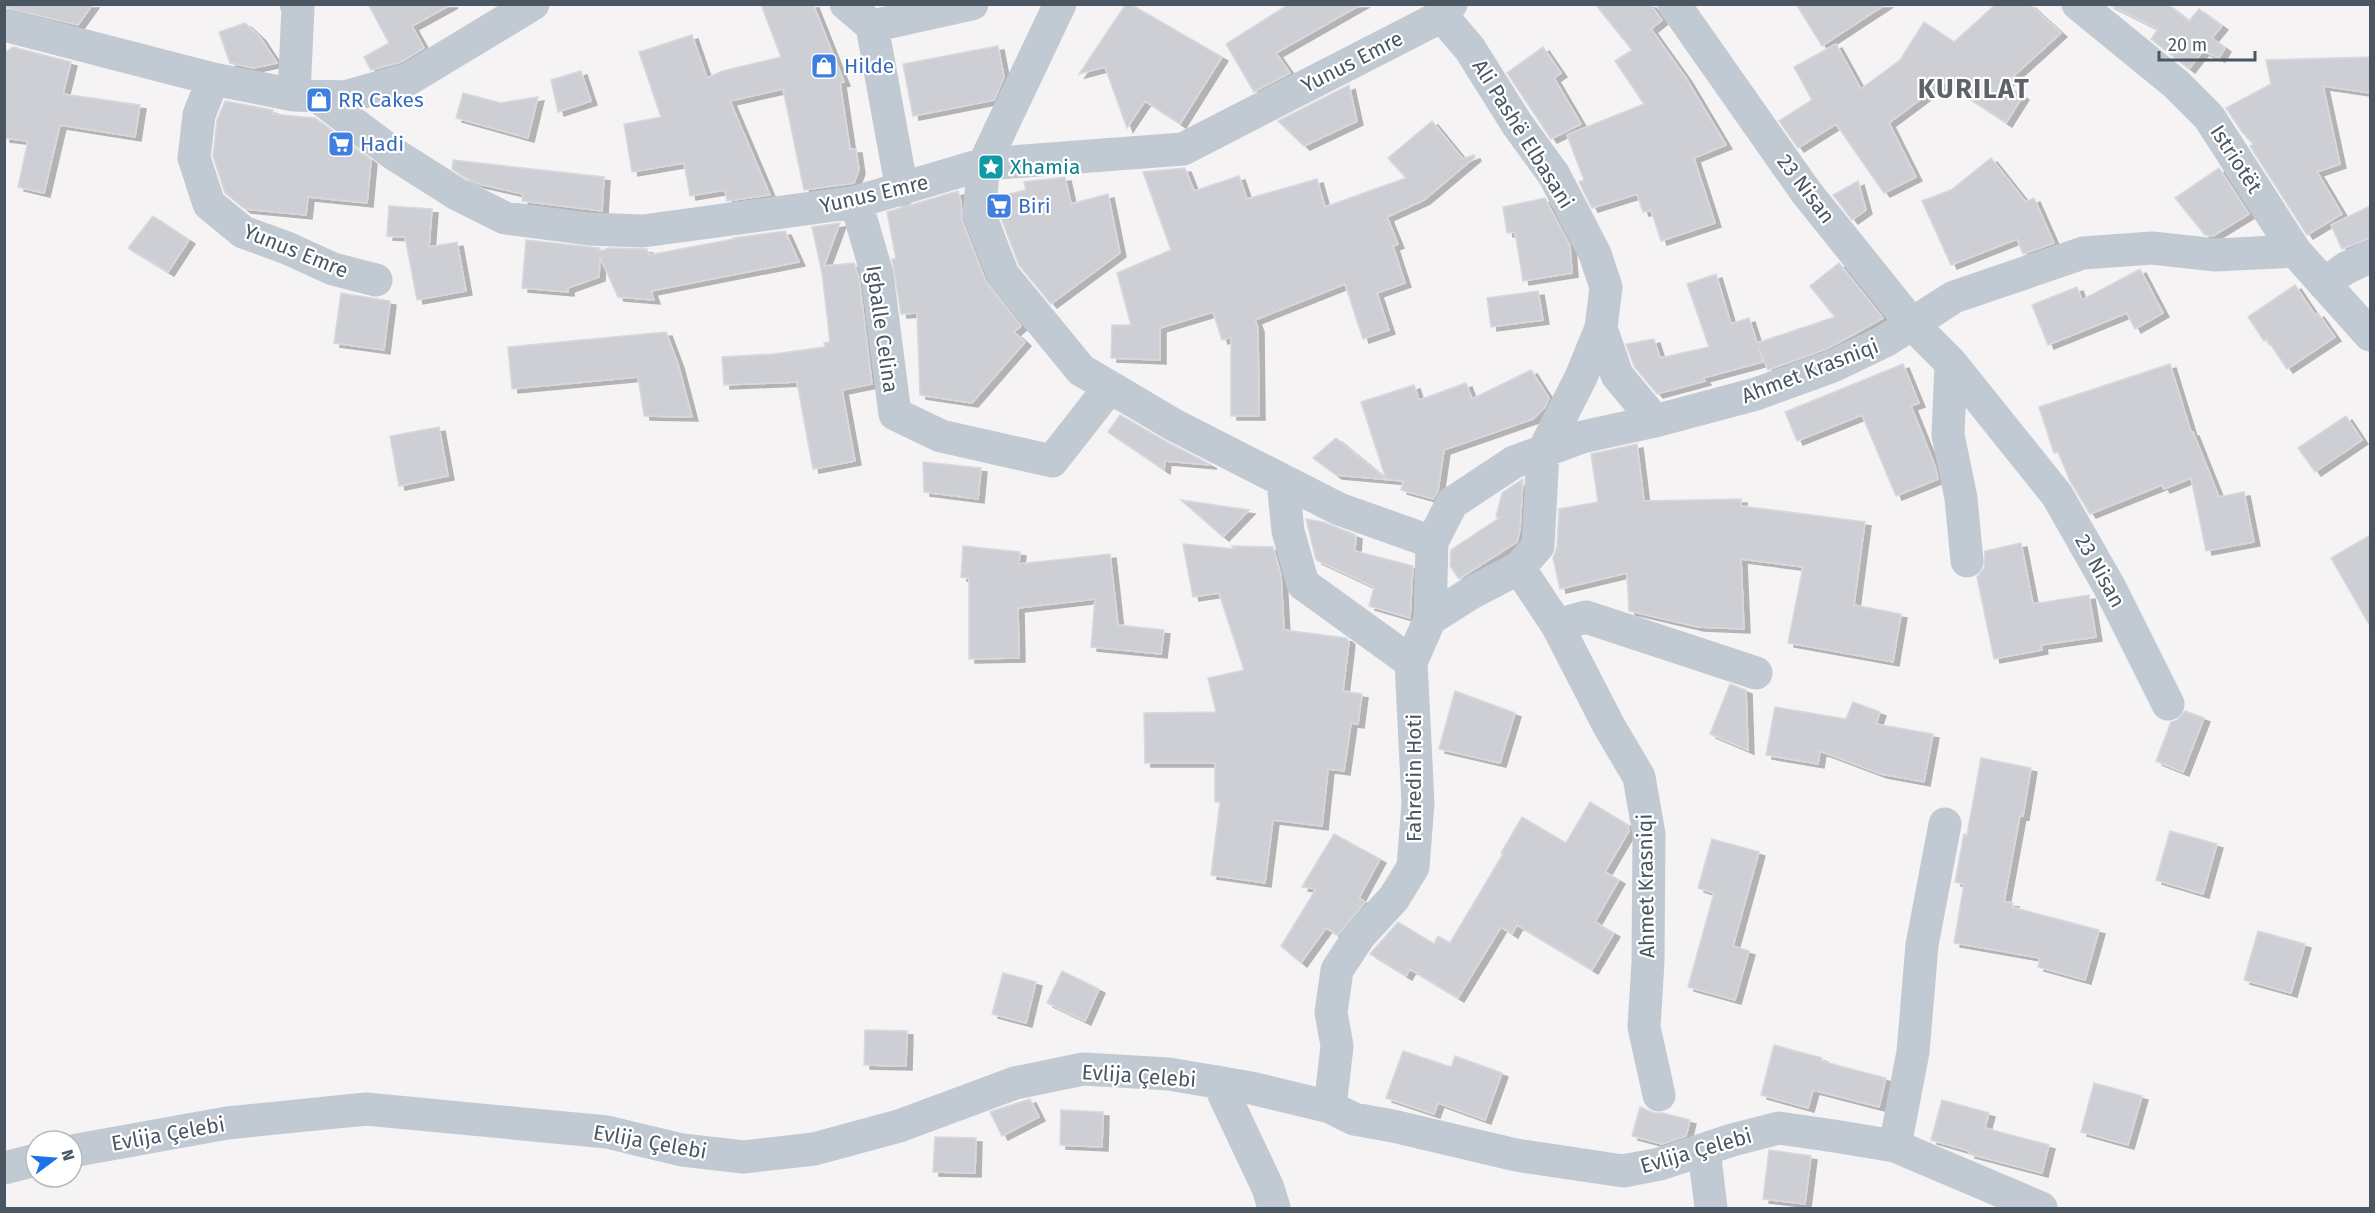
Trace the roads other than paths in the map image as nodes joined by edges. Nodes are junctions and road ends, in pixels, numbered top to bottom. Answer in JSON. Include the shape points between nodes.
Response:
{"nodes":[{"id":1,"x":296,"y":4,"type":"edge"},
{"id":2,"x":533,"y":4,"type":"edge"},
{"id":3,"x":846,"y":4,"type":"edge"},
{"id":4,"x":972,"y":4,"type":"edge"},
{"id":5,"x":1060,"y":4,"type":"edge"},
{"id":6,"x":1674,"y":4,"type":"edge"},
{"id":7,"x":2078,"y":4,"type":"edge"},
{"id":8,"x":1447,"y":10,"type":"edge"},
{"id":9,"x":4,"y":25,"type":"edge"},
{"id":10,"x":872,"y":26,"type":"junction"},
{"id":11,"x":213,"y":80,"type":"junction"},
{"id":12,"x":307,"y":96,"type":"junction"},
{"id":13,"x":984,"y":164,"type":"junction"},
{"id":14,"x":902,"y":190,"type":"junction"},
{"id":15,"x":856,"y":202,"type":"junction"},
{"id":16,"x":2295,"y":251,"type":"junction"},
{"id":17,"x":2370,"y":257,"type":"edge"},
{"id":18,"x":376,"y":280,"type":"dead end"},
{"id":19,"x":2324,"y":284,"type":"junction"},
{"id":20,"x":1912,"y":324,"type":"junction"},
{"id":21,"x":1601,"y":328,"type":"junction"},
{"id":22,"x":2370,"y":335,"type":"edge"},
{"id":23,"x":1951,"y":363,"type":"junction"},
{"id":24,"x":1110,"y":387,"type":"junction"},
{"id":25,"x":1655,"y":421,"type":"junction"},
{"id":26,"x":1543,"y":452,"type":"junction"},
{"id":27,"x":1269,"y":473,"type":"junction"},
{"id":28,"x":1432,"y":542,"type":"junction"},
{"id":29,"x":1967,"y":561,"type":"dead end"},
{"id":30,"x":1519,"y":568,"type":"junction"},
{"id":31,"x":1430,"y":619,"type":"junction"},
{"id":32,"x":1557,"y":625,"type":"junction"},
{"id":33,"x":1411,"y":662,"type":"junction"},
{"id":34,"x":1755,"y":673,"type":"dead end"},
{"id":35,"x":2168,"y":704,"type":"dead end"},
{"id":36,"x":1944,"y":824,"type":"dead end"},
{"id":37,"x":1218,"y":1082,"type":"junction"},
{"id":38,"x":1659,"y":1095,"type":"dead end"},
{"id":39,"x":1330,"y":1107,"type":"junction"},
{"id":40,"x":1895,"y":1146,"type":"junction"},
{"id":41,"x":84,"y":1149,"type":"edge"},
{"id":42,"x":1704,"y":1150,"type":"junction"},
{"id":43,"x":24,"y":1163,"type":"edge"},
{"id":44,"x":4,"y":1168,"type":"edge"},
{"id":45,"x":1273,"y":1208,"type":"edge"},
{"id":46,"x":1711,"y":1209,"type":"edge"},
{"id":47,"x":2041,"y":1209,"type":"edge"}],
"edges":[{"from":1,"to":12,"type":"street"},
{"from":2,"to":12,"type":"street","via":[[409,79],[345,97]]},
{"from":3,"to":10,"type":"street"},
{"from":4,"to":10,"type":"street"},
{"from":5,"to":13,"type":"street"},
{"from":6,"to":20,"type":"street","name":"23 Nisan","via":[[1806,192]]},
{"from":7,"to":16,"type":"street","name":"Istriotët","via":[[2176,84],[2209,117]]},
{"from":8,"to":13,"type":"street","name":"Yunus Emre","via":[[1183,149]]},
{"from":8,"to":21,"type":"street","name":"Ali Pashë Elbasani","via":[[1517,124],[1554,175],[1594,254],[1606,287]]},
{"from":9,"to":11,"type":"street","name":"Yunus Emre"},
{"from":10,"to":14,"type":"street"},
{"from":11,"to":12,"type":"street","name":"Yunus Emre"},
{"from":11,"to":18,"type":"street","name":"Yunus Emre","via":[[199,115],[194,158],[209,204],[243,232],[333,269]]},
{"from":12,"to":15,"type":"street","name":"Yunus Emre","via":[[457,194],[505,218],[589,229],[643,231]]},
{"from":13,"to":14,"type":"street","name":"Yunus Emre"},
{"from":13,"to":24,"type":"street","via":[[979,213],[1003,275],[1081,370]]},
{"from":14,"to":15,"type":"street","name":"Yunus Emre"},
{"from":15,"to":24,"type":"street","name":"Igballe Celina","via":[[877,274],[895,414],[941,436],[1052,461]]},
{"from":16,"to":19,"type":"street","name":"Istriotët"},
{"from":16,"to":20,"type":"street","name":"Ahmet Krasniqi","via":[[2216,255],[2152,248],[2083,253],[1954,297]]},
{"from":17,"to":19,"type":"street"},
{"from":19,"to":22,"type":"street","name":"Istriotët"},
{"from":20,"to":23,"type":"street","name":"23 Nisan"},
{"from":20,"to":25,"type":"street","name":"Ahmet Krasniqi","via":[[1833,366],[1756,394]]},
{"from":21,"to":25,"type":"street","name":"Ali Pashë Elbasani","via":[[1617,375]]},
{"from":21,"to":26,"type":"street","name":"Ali Pashë Elbasani"},
{"from":23,"to":29,"type":"street","via":[[1948,435],[1961,498]]},
{"from":23,"to":35,"type":"street","name":"23 Nisan","via":[[2057,495],[2110,588]]},
{"from":24,"to":27,"type":"street"},
{"from":25,"to":26,"type":"street","name":"Ahmet Krasniqi","via":[[1582,437]]},
{"from":26,"to":28,"type":"street","via":[[1514,462],[1452,503]]},
{"from":26,"to":30,"type":"street","via":[[1538,546]]},
{"from":27,"to":28,"type":"street","via":[[1339,509]]},
{"from":27,"to":33,"type":"street","via":[[1303,584]]},
{"from":28,"to":31,"type":"street"},
{"from":30,"to":31,"type":"street","via":[[1471,592]]},
{"from":30,"to":32,"type":"street","name":"Ahmet Krasniqi"},
{"from":31,"to":33,"type":"street"},
{"from":32,"to":34,"type":"street","via":[[1586,617]]},
{"from":32,"to":38,"type":"street","name":"Ahmet Krasniqi","via":[[1639,777],[1649,834],[1644,1027]]},
{"from":33,"to":39,"type":"street","name":"Fahredin Hoti","via":[[1418,802],[1413,867],[1394,898],[1360,935],[1337,970],[1331,1012],[1337,1046]]},
{"from":36,"to":40,"type":"street","via":[[1922,945],[1913,1052]]},
{"from":37,"to":39,"type":"street","name":"Evlija Çelebi"},
{"from":37,"to":41,"type":"street","name":"Evlija Çelebi","via":[[1169,1074],[1083,1069],[1015,1083],[899,1126],[814,1149],[744,1157],[682,1150],[607,1132],[366,1109],[227,1123]]},
{"from":37,"to":45,"type":"street","name":"Evlija Çelebi","via":[[1268,1188]]},
{"from":39,"to":42,"type":"street","name":"Evlija Çelebi","via":[[1354,1119],[1516,1155],[1623,1172]]},
{"from":40,"to":42,"type":"street","name":"Evlija Çelebi","via":[[1779,1128]]},
{"from":40,"to":47,"type":"street","name":"Evlija Çelebi"},
{"from":42,"to":46,"type":"street"},
{"from":43,"to":44,"type":"street"}]}
